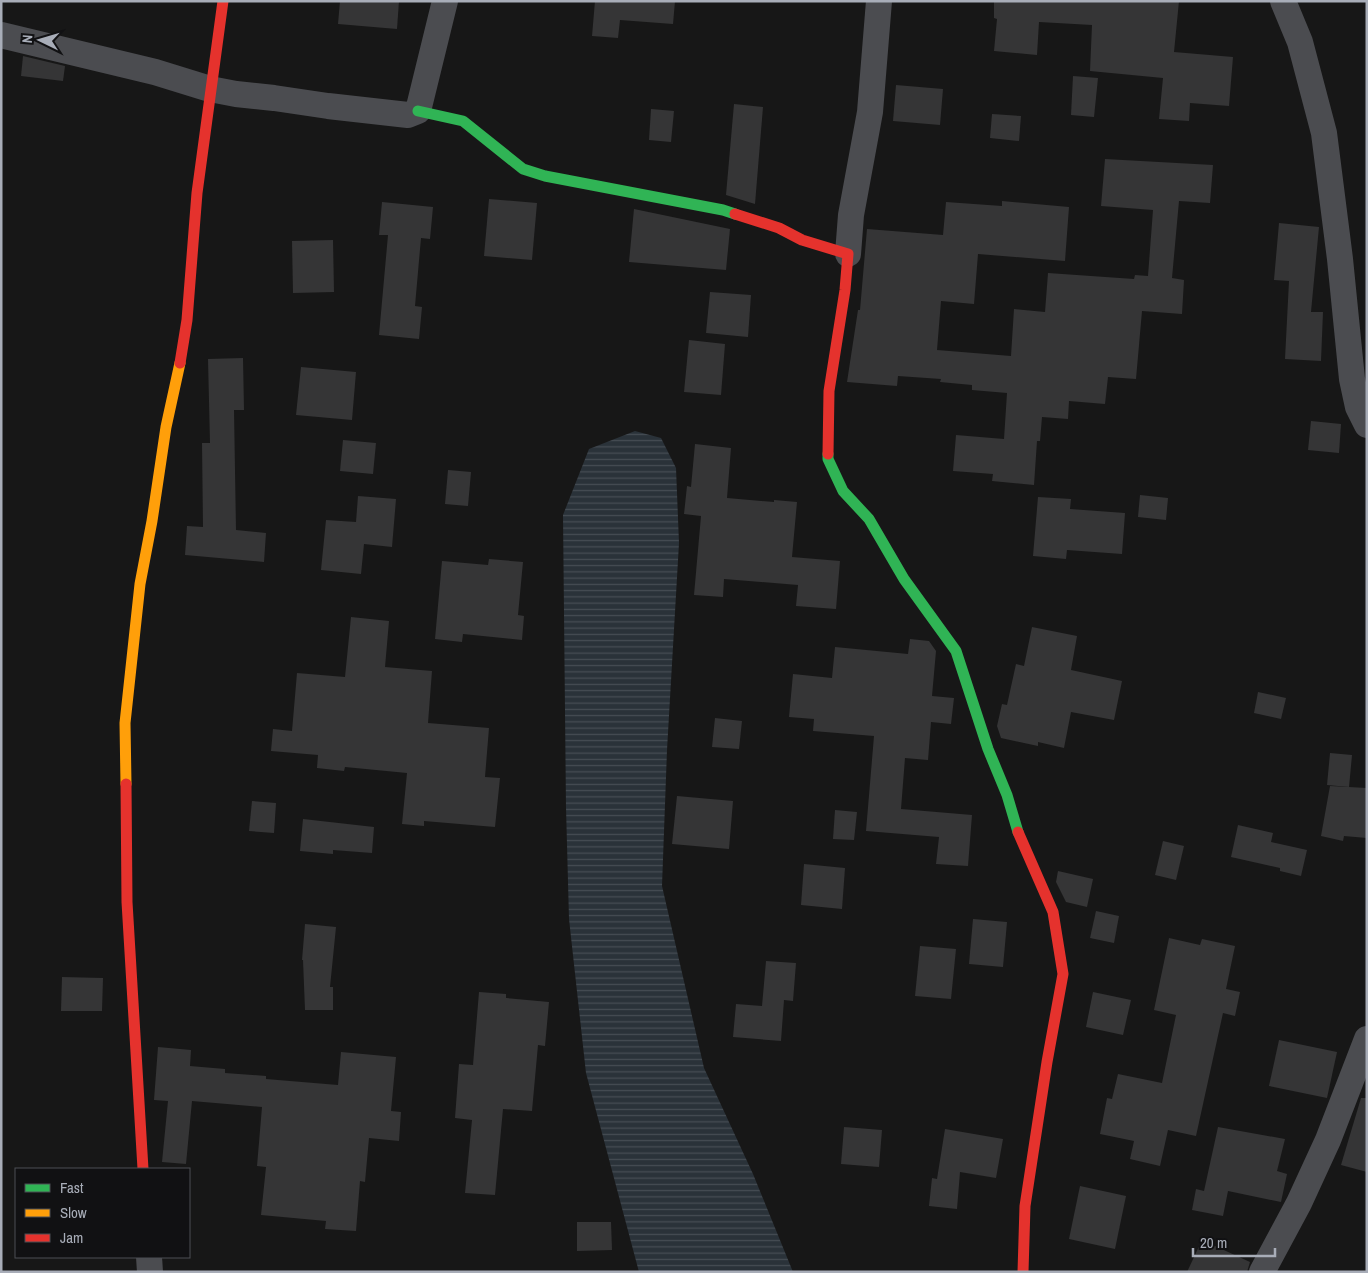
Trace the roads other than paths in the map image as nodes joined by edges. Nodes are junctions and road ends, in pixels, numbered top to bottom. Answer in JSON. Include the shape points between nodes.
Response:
{"nodes":[{"id":1,"x":223,"y":1,"type":"edge"},
{"id":2,"x":445,"y":1,"type":"edge"},
{"id":3,"x":879,"y":1,"type":"edge"},
{"id":4,"x":1283,"y":1,"type":"edge"},
{"id":5,"x":1,"y":35,"type":"edge"},
{"id":6,"x":210,"y":89,"type":"junction"},
{"id":7,"x":418,"y":111,"type":"junction"},
{"id":8,"x":848,"y":254,"type":"junction"},
{"id":9,"x":1367,"y":426,"type":"edge"},
{"id":10,"x":1367,"y":1039,"type":"edge"},
{"id":11,"x":143,"y":1168,"type":"edge"},
{"id":12,"x":149,"y":1258,"type":"edge"},
{"id":13,"x":150,"y":1272,"type":"edge"},
{"id":14,"x":1023,"y":1272,"type":"edge"},
{"id":15,"x":1262,"y":1272,"type":"edge"}],
"edges":[{"from":1,"to":6,"type":"street"},
{"from":2,"to":7,"type":"street"},
{"from":3,"to":8,"type":"street","via":[[870,112],[851,216]]},
{"from":4,"to":9,"type":"street","via":[[1300,42],[1324,134],[1352,379],[1358,407]]},
{"from":5,"to":6,"type":"street","via":[[155,72]]},
{"from":6,"to":7,"type":"street","via":[[401,116]]},
{"from":6,"to":11,"type":"street","via":[[193,232],[187,320],[140,584],[125,723],[127,902]]},
{"from":7,"to":8,"type":"street","via":[[463,121],[523,168],[545,176],[723,210]]},
{"from":8,"to":14,"type":"street","via":[[829,391],[828,458],[843,491],[868,519],[904,579],[956,652],[1018,833],[1053,912],[1058,938],[1063,974],[1025,1206]]},
{"from":10,"to":15,"type":"street","via":[[1308,1185]]},
{"from":12,"to":13,"type":"street"}]}
